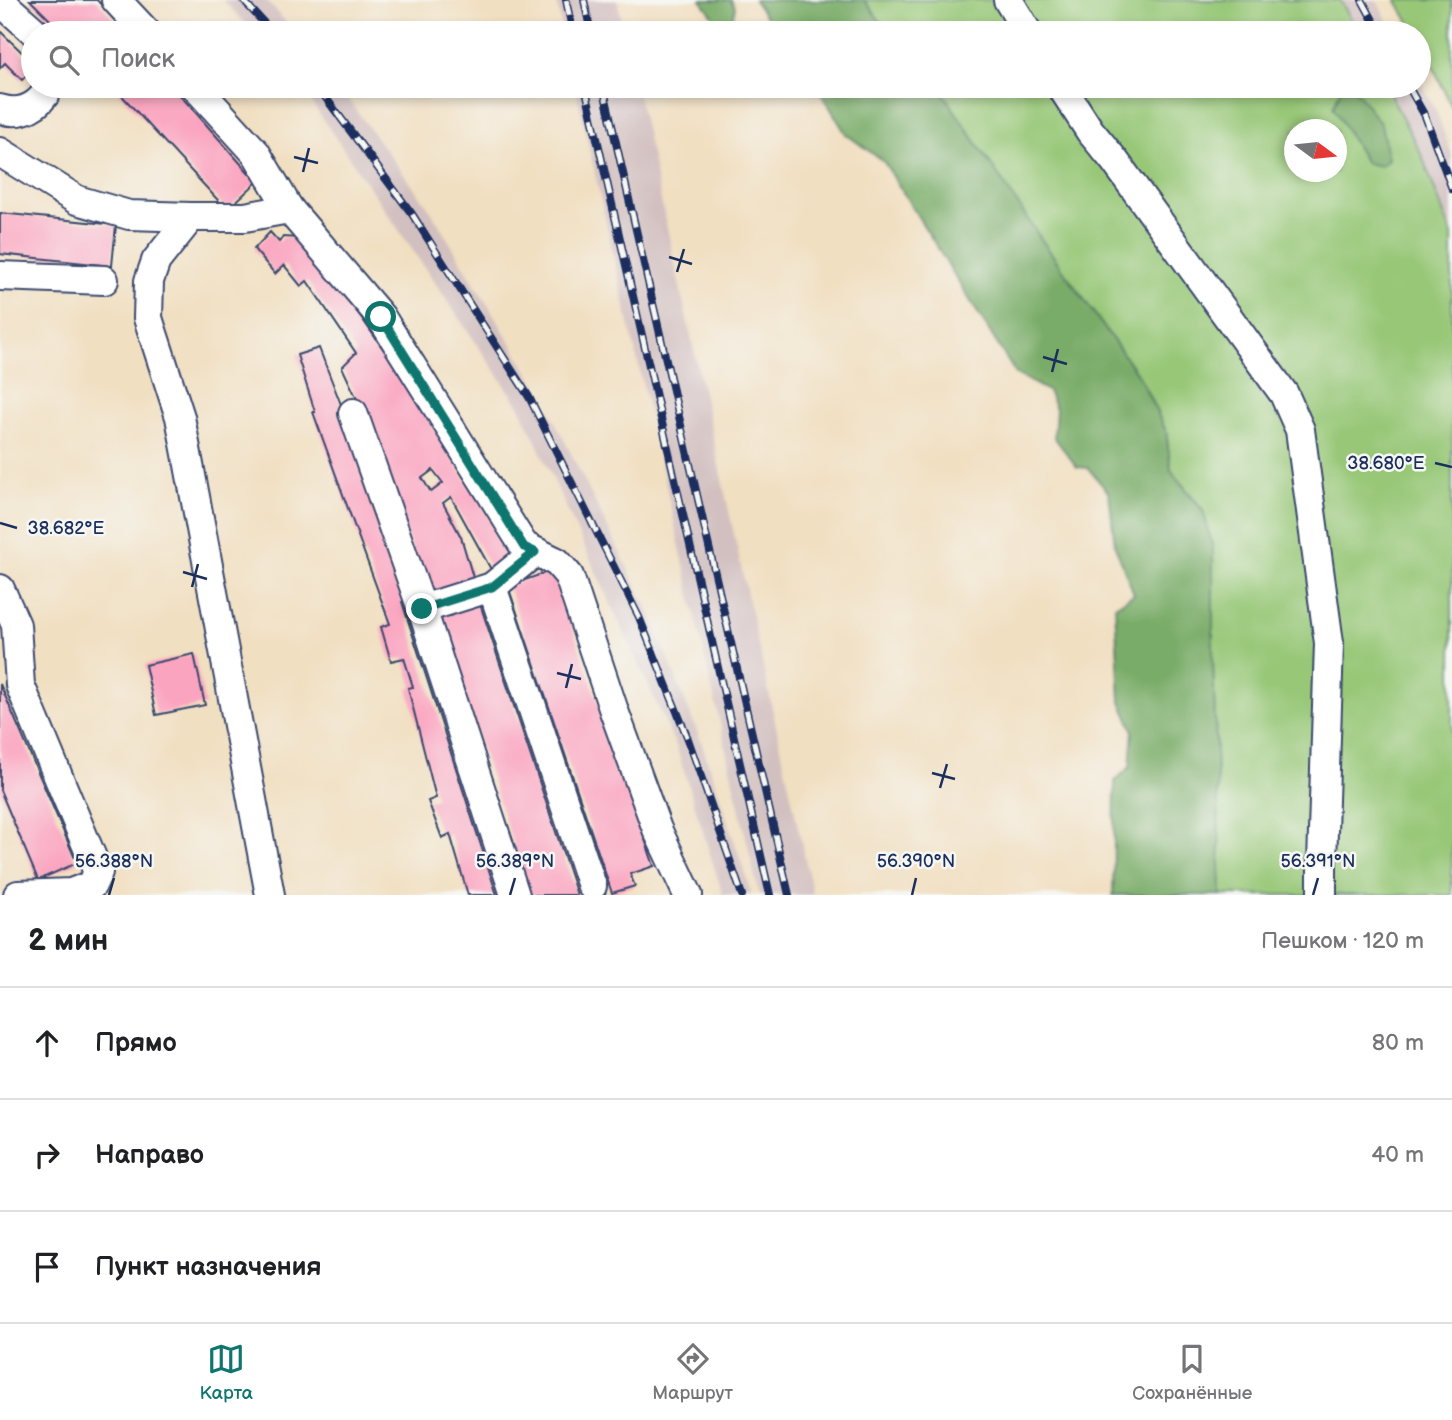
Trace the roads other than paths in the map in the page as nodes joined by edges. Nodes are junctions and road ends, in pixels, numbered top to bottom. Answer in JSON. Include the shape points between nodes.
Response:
{"nodes":[{"id":1,"x":116,"y":0,"type":"edge"},
{"id":2,"x":1008,"y":0,"type":"edge"},
{"id":3,"x":0,"y":1,"type":"edge"},
{"id":4,"x":22,"y":21,"type":"edge"},
{"id":5,"x":136,"y":21,"type":"edge"},
{"id":6,"x":1021,"y":21,"type":"edge"},
{"id":7,"x":42,"y":98,"type":"edge"},
{"id":8,"x":206,"y":98,"type":"edge"},
{"id":9,"x":1069,"y":98,"type":"edge"},
{"id":10,"x":0,"y":109,"type":"edge"},
{"id":11,"x":0,"y":152,"type":"edge"},
{"id":12,"x":289,"y":209,"type":"junction"},
{"id":13,"x":191,"y":216,"type":"junction"},
{"id":14,"x":0,"y":276,"type":"edge"},
{"id":15,"x":104,"y":280,"type":"dead end"},
{"id":16,"x":353,"y":413,"type":"dead end"},
{"id":17,"x":535,"y":552,"type":"junction"},
{"id":18,"x":492,"y":587,"type":"junction"},
{"id":19,"x":0,"y":589,"type":"edge"},
{"id":20,"x":422,"y":609,"type":"junction"},
{"id":21,"x":592,"y":886,"type":"dead end"},
{"id":22,"x":18,"y":895,"type":"edge"},
{"id":23,"x":270,"y":895,"type":"edge"},
{"id":24,"x":515,"y":895,"type":"edge"},
{"id":25,"x":688,"y":895,"type":"edge"},
{"id":26,"x":1322,"y":895,"type":"edge"}],
"edges":[{"from":1,"to":5,"type":"street"},
{"from":2,"to":6,"type":"street"},
{"from":3,"to":4,"type":"street"},
{"from":7,"to":10,"type":"street","via":[[26,111]]},
{"from":8,"to":12,"type":"street","via":[[256,153]]},
{"from":9,"to":26,"type":"street","via":[[1284,394],[1300,430],[1329,643]]},
{"from":11,"to":13,"type":"street","via":[[78,200],[129,215]]},
{"from":12,"to":13,"type":"street","via":[[245,217]]},
{"from":12,"to":17,"type":"street","via":[[381,317],[524,547]]},
{"from":13,"to":23,"type":"street","via":[[156,261],[149,281],[148,318],[180,417]]},
{"from":14,"to":15,"type":"street"},
{"from":16,"to":20,"type":"street"},
{"from":17,"to":18,"type":"street"},
{"from":17,"to":25,"type":"street","via":[[557,562],[569,576],[657,829]]},
{"from":18,"to":20,"type":"street"},
{"from":18,"to":21,"type":"street"},
{"from":19,"to":22,"type":"street","via":[[16,625],[20,685],[98,872],[92,885],[71,892]]},
{"from":20,"to":24,"type":"street"}]}
